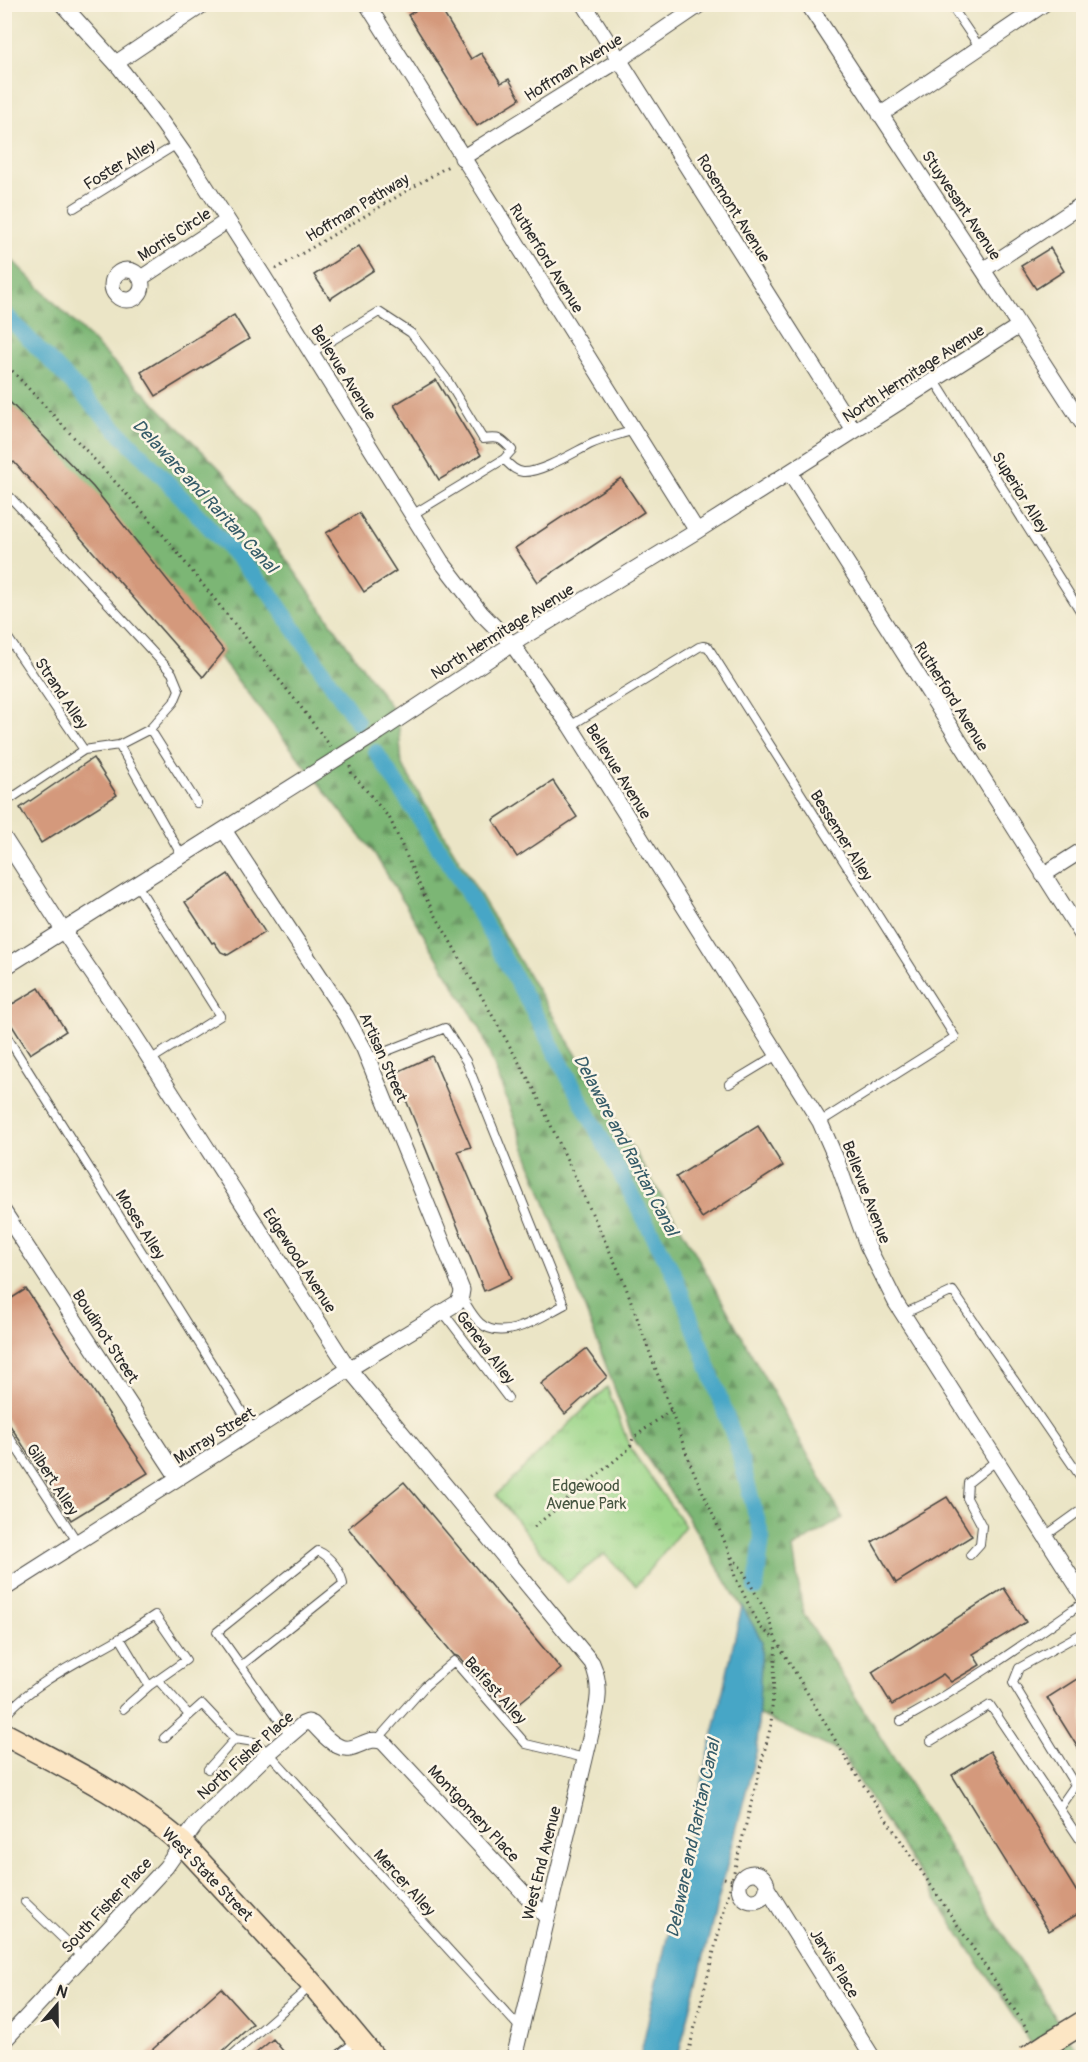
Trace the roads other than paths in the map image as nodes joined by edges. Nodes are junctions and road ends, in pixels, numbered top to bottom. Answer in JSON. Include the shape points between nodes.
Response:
{"nodes":[{"id":1,"x":62,"y":4,"type":"edge"},
{"id":2,"x":204,"y":4,"type":"edge"},
{"id":3,"x":367,"y":4,"type":"edge"},
{"id":4,"x":584,"y":4,"type":"edge"},
{"id":5,"x":808,"y":4,"type":"edge"},
{"id":6,"x":950,"y":4,"type":"edge"},
{"id":7,"x":1044,"y":4,"type":"edge"},
{"id":8,"x":691,"y":7,"type":"edge"},
{"id":9,"x":980,"y":48,"type":"junction"},
{"id":10,"x":619,"y":60,"type":"junction"},
{"id":11,"x":116,"y":63,"type":"junction"},
{"id":12,"x":880,"y":115,"type":"junction"},
{"id":13,"x":177,"y":144,"type":"junction"},
{"id":14,"x":462,"y":158,"type":"junction"},
{"id":15,"x":1083,"y":203,"type":"edge"},
{"id":16,"x":74,"y":208,"type":"dead end"},
{"id":17,"x":227,"y":221,"type":"junction"},
{"id":18,"x":983,"y":270,"type":"junction"},
{"id":19,"x":141,"y":278,"type":"dead end"},
{"id":20,"x":1019,"y":326,"type":"junction"},
{"id":21,"x":311,"y":352,"type":"junction"},
{"id":22,"x":935,"y":381,"type":"junction"},
{"id":23,"x":1083,"y":425,"type":"edge"},
{"id":24,"x":634,"y":430,"type":"junction"},
{"id":25,"x":854,"y":431,"type":"junction"},
{"id":26,"x":504,"y":459,"type":"junction"},
{"id":27,"x":790,"y":473,"type":"junction"},
{"id":28,"x":4,"y":497,"type":"edge"},
{"id":29,"x":412,"y":515,"type":"junction"},
{"id":30,"x":697,"y":531,"type":"junction"},
{"id":31,"x":1083,"y":617,"type":"edge"},
{"id":32,"x":4,"y":632,"type":"edge"},
{"id":33,"x":512,"y":644,"type":"junction"},
{"id":34,"x":570,"y":726,"type":"junction"},
{"id":35,"x":150,"y":729,"type":"junction"},
{"id":36,"x":119,"y":745,"type":"junction"},
{"id":37,"x":84,"y":750,"type":"junction"},
{"id":38,"x":4,"y":802,"type":"edge"},
{"id":39,"x":197,"y":803,"type":"dead end"},
{"id":40,"x":224,"y":830,"type":"junction"},
{"id":41,"x":4,"y":838,"type":"edge"},
{"id":42,"x":1083,"y":849,"type":"edge"},
{"id":43,"x":182,"y":856,"type":"junction"},
{"id":44,"x":1043,"y":874,"type":"junction"},
{"id":45,"x":137,"y":885,"type":"junction"},
{"id":46,"x":64,"y":930,"type":"junction"},
{"id":47,"x":1083,"y":938,"type":"edge"},
{"id":48,"x":4,"y":968,"type":"edge"},
{"id":49,"x":4,"y":1032,"type":"edge"},
{"id":50,"x":777,"y":1054,"type":"junction"},
{"id":51,"x":367,"y":1059,"type":"junction"},
{"id":52,"x":150,"y":1060,"type":"junction"},
{"id":53,"x":729,"y":1084,"type":"dead end"},
{"id":54,"x":820,"y":1122,"type":"junction"},
{"id":55,"x":4,"y":1212,"type":"edge"},
{"id":56,"x":461,"y":1296,"type":"junction"},
{"id":57,"x":443,"y":1312,"type":"junction"},
{"id":58,"x":903,"y":1314,"type":"junction"},
{"id":59,"x":349,"y":1369,"type":"junction"},
{"id":60,"x":508,"y":1398,"type":"dead end"},
{"id":61,"x":4,"y":1430,"type":"edge"},
{"id":62,"x":254,"y":1431,"type":"junction"},
{"id":63,"x":997,"y":1460,"type":"junction"},
{"id":64,"x":178,"y":1479,"type":"junction"},
{"id":65,"x":1083,"y":1482,"type":"edge"},
{"id":66,"x":1083,"y":1508,"type":"edge"},
{"id":67,"x":1045,"y":1536,"type":"junction"},
{"id":68,"x":78,"y":1543,"type":"junction"},
{"id":69,"x":970,"y":1555,"type":"dead end"},
{"id":70,"x":4,"y":1589,"type":"edge"},
{"id":71,"x":1083,"y":1597,"type":"edge"},
{"id":72,"x":1083,"y":1602,"type":"edge"},
{"id":73,"x":1083,"y":1632,"type":"edge"},
{"id":74,"x":120,"y":1638,"type":"junction"},
{"id":75,"x":242,"y":1665,"type":"junction"},
{"id":76,"x":598,"y":1677,"type":"joint"},
{"id":77,"x":158,"y":1680,"type":"junction"},
{"id":78,"x":149,"y":1686,"type":"junction"},
{"id":79,"x":123,"y":1709,"type":"dead end"},
{"id":80,"x":189,"y":1715,"type":"junction"},
{"id":81,"x":4,"y":1718,"type":"edge"},
{"id":82,"x":901,"y":1721,"type":"dead end"},
{"id":83,"x":4,"y":1734,"type":"edge"},
{"id":84,"x":290,"y":1735,"type":"junction"},
{"id":85,"x":164,"y":1738,"type":"dead end"},
{"id":86,"x":378,"y":1739,"type":"junction"},
{"id":87,"x":235,"y":1740,"type":"junction"},
{"id":88,"x":931,"y":1741,"type":"dead end"},
{"id":89,"x":269,"y":1753,"type":"junction"},
{"id":90,"x":585,"y":1758,"type":"junction"},
{"id":91,"x":208,"y":1769,"type":"dead end"},
{"id":92,"x":1059,"y":1808,"type":"junction"},
{"id":93,"x":1083,"y":1841,"type":"edge"},
{"id":94,"x":182,"y":1843,"type":"junction"},
{"id":95,"x":736,"y":1881,"type":"road end"},
{"id":96,"x":25,"y":1902,"type":"dead end"},
{"id":97,"x":547,"y":1918,"type":"junction"},
{"id":98,"x":82,"y":1957,"type":"junction"},
{"id":99,"x":313,"y":1984,"type":"junction"},
{"id":100,"x":1083,"y":2022,"type":"edge"},
{"id":101,"x":521,"y":2029,"type":"junction"},
{"id":102,"x":360,"y":2039,"type":"junction"},
{"id":103,"x":4,"y":2041,"type":"edge"},
{"id":104,"x":1036,"y":2047,"type":"edge"},
{"id":105,"x":229,"y":2058,"type":"edge"},
{"id":106,"x":335,"y":2058,"type":"edge"},
{"id":107,"x":374,"y":2058,"type":"edge"},
{"id":108,"x":514,"y":2058,"type":"edge"},
{"id":109,"x":873,"y":2058,"type":"edge"}],
"edges":[{"from":1,"to":11,"type":"street","name":"Bellevue Avenue"},
{"from":2,"to":11,"type":"street"},
{"from":3,"to":14,"type":"street","name":"Rutherford Avenue"},
{"from":4,"to":10,"type":"street","name":"Rosemont Avenue"},
{"from":5,"to":12,"type":"street","name":"Stuyvesant Avenue"},
{"from":6,"to":9,"type":"lane"},
{"from":7,"to":9,"type":"street"},
{"from":8,"to":10,"type":"street","name":"Hoffman Avenue"},
{"from":9,"to":12,"type":"street"},
{"from":10,"to":14,"type":"street","name":"Hoffman Avenue"},
{"from":10,"to":25,"type":"street","name":"Rosemont Avenue"},
{"from":11,"to":13,"type":"street","name":"Bellevue Avenue"},
{"from":12,"to":18,"type":"street","name":"Stuyvesant Avenue"},
{"from":13,"to":16,"type":"lane","name":"Foster Alley"},
{"from":13,"to":17,"type":"street","name":"Bellevue Avenue"},
{"from":14,"to":24,"type":"street","name":"Rutherford Avenue"},
{"from":15,"to":18,"type":"street"},
{"from":17,"to":19,"type":"street","name":"Morris Circle"},
{"from":17,"to":21,"type":"street","name":"Bellevue Avenue"},
{"from":18,"to":20,"type":"street","name":"Stuyvesant Avenue"},
{"from":20,"to":22,"type":"street","name":"North Hermitage Avenue"},
{"from":20,"to":23,"type":"street","name":"Stuyvesant Avenue"},
{"from":21,"to":26,"type":"lane","via":[[379,312],[411,333],[446,378],[483,439],[502,439],[512,450]]},
{"from":21,"to":29,"type":"street","name":"Bellevue Avenue"},
{"from":22,"to":25,"type":"street","name":"North Hermitage Avenue"},
{"from":22,"to":31,"type":"lane","name":"Superior Alley"},
{"from":24,"to":26,"type":"lane","via":[[591,444],[531,472],[521,472]]},
{"from":24,"to":30,"type":"street","name":"Rutherford Avenue"},
{"from":25,"to":27,"type":"street","name":"North Hermitage Avenue"},
{"from":26,"to":29,"type":"lane"},
{"from":27,"to":30,"type":"street","name":"North Hermitage Avenue"},
{"from":27,"to":44,"type":"street","name":"Rutherford Avenue"},
{"from":28,"to":35,"type":"lane","via":[[10,497],[36,524],[172,673],[179,690],[174,702]]},
{"from":29,"to":33,"type":"street","name":"Bellevue Avenue","via":[[460,588]]},
{"from":30,"to":33,"type":"street","name":"North Hermitage Avenue"},
{"from":32,"to":37,"type":"lane","name":"Strand Alley"},
{"from":33,"to":34,"type":"street","name":"Bellevue Avenue"},
{"from":33,"to":40,"type":"street","name":"North Hermitage Avenue","via":[[379,732],[348,758]]},
{"from":34,"to":50,"type":"street","name":"Bellevue Avenue"},
{"from":34,"to":54,"type":"lane","name":"Bessemer Alley","via":[[699,647],[708,647],[955,1037]]},
{"from":35,"to":36,"type":"lane"},
{"from":35,"to":39,"type":"lane"},
{"from":36,"to":37,"type":"lane"},
{"from":36,"to":43,"type":"lane"},
{"from":37,"to":38,"type":"lane","name":"Strand Alley"},
{"from":40,"to":43,"type":"street","name":"North Hermitage Avenue"},
{"from":40,"to":51,"type":"street","name":"Artisan Street","via":[[346,1016]]},
{"from":41,"to":46,"type":"street","name":"Edgewood Avenue"},
{"from":42,"to":44,"type":"street"},
{"from":43,"to":45,"type":"street","name":"North Hermitage Avenue"},
{"from":44,"to":47,"type":"street","name":"Rutherford Avenue"},
{"from":45,"to":46,"type":"street","name":"North Hermitage Avenue"},
{"from":45,"to":52,"type":"lane","via":[[220,1016]]},
{"from":46,"to":48,"type":"street","name":"North Hermitage Avenue"},
{"from":46,"to":52,"type":"street","name":"Edgewood Avenue"},
{"from":49,"to":62,"type":"lane","name":"Moses Alley"},
{"from":50,"to":53,"type":"lane"},
{"from":50,"to":54,"type":"street","name":"Bellevue Avenue"},
{"from":51,"to":56,"type":"street","name":"Artisan Street","via":[[437,1226]]},
{"from":51,"to":56,"type":"lane","via":[[445,1028],[466,1061],[564,1305],[511,1330],[496,1331],[481,1324]]},
{"from":52,"to":59,"type":"street","name":"Edgewood Avenue"},
{"from":54,"to":58,"type":"street","name":"Bellevue Avenue","via":[[867,1245]]},
{"from":55,"to":64,"type":"street","name":"Boudinot Street"},
{"from":56,"to":57,"type":"street"},
{"from":57,"to":59,"type":"street","name":"Murray Street"},
{"from":57,"to":60,"type":"lane","name":"Geneva Alley"},
{"from":58,"to":63,"type":"street","name":"Bellevue Avenue"},
{"from":58,"to":65,"type":"lane","via":[[954,1290]]},
{"from":59,"to":62,"type":"street","name":"Murray Street"},
{"from":59,"to":76,"type":"street","name":"Edgewood Avenue","via":[[592,1664]]},
{"from":61,"to":68,"type":"lane","name":"Gilbert Alley"},
{"from":62,"to":64,"type":"street","name":"Murray Street"},
{"from":63,"to":67,"type":"street","name":"Bellevue Avenue"},
{"from":63,"to":69,"type":"lane","via":[[968,1483],[967,1498],[982,1526],[980,1544]]},
{"from":64,"to":68,"type":"street","name":"Murray Street"},
{"from":66,"to":67,"type":"lane"},
{"from":67,"to":71,"type":"street","name":"Bellevue Avenue"},
{"from":68,"to":70,"type":"street","name":"Murray Street"},
{"from":72,"to":82,"type":"lane","via":[[1007,1657]]},
{"from":73,"to":92,"type":"lane","via":[[1019,1668],[1013,1683],[1075,1785]]},
{"from":74,"to":77,"type":"lane","via":[[155,1616],[186,1660]]},
{"from":74,"to":78,"type":"lane"},
{"from":74,"to":81,"type":"lane","via":[[48,1680]]},
{"from":75,"to":75,"type":"lane","via":[[343,1584],[342,1575],[324,1554],[318,1551],[217,1632]]},
{"from":75,"to":84,"type":"lane"},
{"from":76,"to":90,"type":"street","name":"West End Avenue","via":[[600,1692]]},
{"from":77,"to":78,"type":"lane"},
{"from":77,"to":80,"type":"lane"},
{"from":78,"to":79,"type":"lane"},
{"from":80,"to":85,"type":"lane"},
{"from":80,"to":87,"type":"lane","via":[[202,1704]]},
{"from":83,"to":94,"type":"street","name":"West State Street","via":[[131,1804]]},
{"from":84,"to":86,"type":"street","name":"North Fisher Place","via":[[308,1722],[340,1748],[350,1749]]},
{"from":84,"to":89,"type":"street","name":"North Fisher Place"},
{"from":86,"to":90,"type":"lane","name":"Belfast Alley","via":[[425,1686],[454,1661],[526,1744]]},
{"from":86,"to":97,"type":"street","name":"Montgomery Place"},
{"from":87,"to":89,"type":"lane","via":[[254,1742]]},
{"from":87,"to":91,"type":"lane"},
{"from":88,"to":92,"type":"lane","via":[[990,1705]]},
{"from":89,"to":94,"type":"street","name":"North Fisher Place","via":[[196,1824]]},
{"from":89,"to":101,"type":"lane","name":"Mercer Alley"},
{"from":90,"to":97,"type":"street","name":"West End Avenue"},
{"from":92,"to":93,"type":"lane"},
{"from":94,"to":98,"type":"street","name":"South Fisher Place","via":[[166,1867]]},
{"from":94,"to":99,"type":"street","name":"West State Street"},
{"from":95,"to":109,"type":"street","name":"Jarvis Place","via":[[748,1900],[762,1897],[767,1888]]},
{"from":96,"to":98,"type":"lane"},
{"from":97,"to":101,"type":"street","name":"West End Avenue"},
{"from":98,"to":103,"type":"street","name":"South Fisher Place"},
{"from":99,"to":102,"type":"street","name":"West State Street"},
{"from":99,"to":105,"type":"lane"},
{"from":100,"to":104,"type":"street"},
{"from":101,"to":108,"type":"street","name":"West End Avenue"},
{"from":102,"to":106,"type":"lane"},
{"from":102,"to":107,"type":"street","name":"West State Street"}]}
